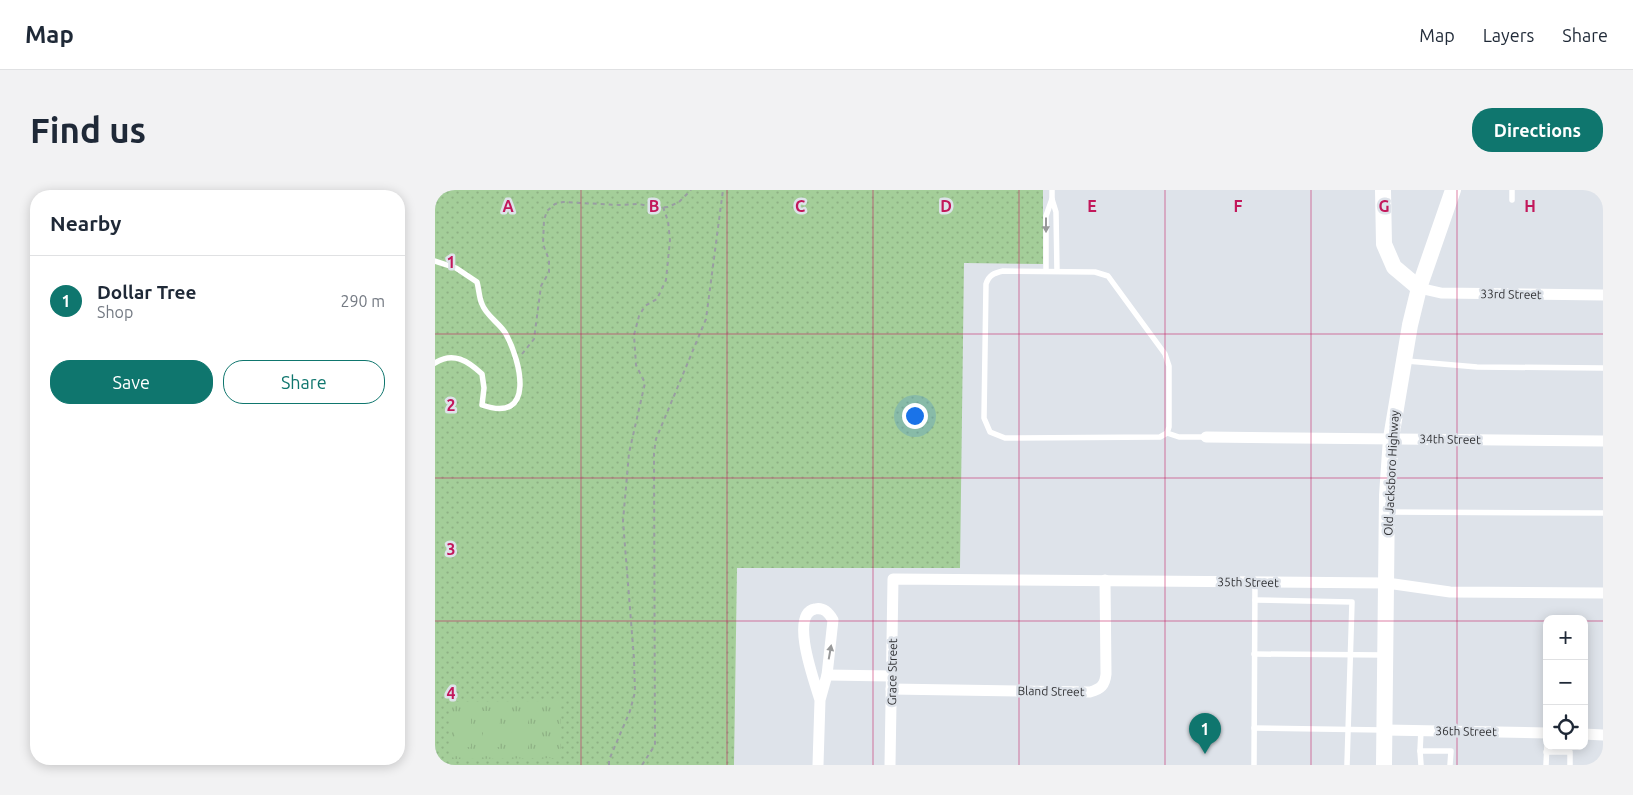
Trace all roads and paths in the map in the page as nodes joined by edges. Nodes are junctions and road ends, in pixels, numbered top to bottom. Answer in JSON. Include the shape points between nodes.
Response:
{"nodes":[{"id":1,"x":691,"y":190,"type":"edge"},
{"id":2,"x":723,"y":190,"type":"edge"},
{"id":3,"x":1052,"y":190,"type":"edge"},
{"id":4,"x":1383,"y":190,"type":"edge"},
{"id":5,"x":1453,"y":190,"type":"edge"},
{"id":6,"x":1512,"y":190,"type":"edge"},
{"id":7,"x":1052,"y":199,"type":"junction"},
{"id":8,"x":1511,"y":200,"type":"dead end"},
{"id":9,"x":663,"y":208,"type":"junction"},
{"id":10,"x":1046,"y":248,"type":"junction"},
{"id":11,"x":1057,"y":248,"type":"junction"},
{"id":12,"x":435,"y":261,"type":"edge"},
{"id":13,"x":1046,"y":270,"type":"junction"},
{"id":14,"x":1057,"y":270,"type":"junction"},
{"id":15,"x":1419,"y":288,"type":"junction"},
{"id":16,"x":1603,"y":295,"type":"edge"},
{"id":17,"x":516,"y":361,"type":"junction"},
{"id":18,"x":1402,"y":361,"type":"junction"},
{"id":19,"x":435,"y":363,"type":"edge"},
{"id":20,"x":1603,"y":368,"type":"edge"},
{"id":21,"x":1167,"y":433,"type":"junction"},
{"id":22,"x":1206,"y":438,"type":"joint"},
{"id":23,"x":1391,"y":438,"type":"junction"},
{"id":24,"x":1603,"y":441,"type":"edge"},
{"id":25,"x":1387,"y":512,"type":"junction"},
{"id":26,"x":1603,"y":513,"type":"edge"},
{"id":27,"x":893,"y":579,"type":"joint"},
{"id":28,"x":1105,"y":580,"type":"junction"},
{"id":29,"x":1255,"y":582,"type":"junction"},
{"id":30,"x":1387,"y":583,"type":"junction"},
{"id":31,"x":1603,"y":593,"type":"edge"},
{"id":32,"x":1255,"y":600,"type":"junction"},
{"id":33,"x":1254,"y":654,"type":"junction"},
{"id":34,"x":1351,"y":654,"type":"junction"},
{"id":35,"x":1386,"y":655,"type":"junction"},
{"id":36,"x":827,"y":675,"type":"junction"},
{"id":37,"x":891,"y":676,"type":"junction"},
{"id":38,"x":891,"y":689,"type":"junction"},
{"id":39,"x":820,"y":700,"type":"junction"},
{"id":40,"x":1254,"y":728,"type":"junction"},
{"id":41,"x":1350,"y":730,"type":"junction"},
{"id":42,"x":1421,"y":730,"type":"junction"},
{"id":43,"x":1543,"y":733,"type":"edge"},
{"id":44,"x":1588,"y":734,"type":"edge"},
{"id":45,"x":1603,"y":734,"type":"edge"},
{"id":46,"x":1385,"y":736,"type":"junction"},
{"id":47,"x":1420,"y":751,"type":"junction"},
{"id":48,"x":1547,"y":752,"type":"joint"},
{"id":49,"x":817,"y":763,"type":"edge"},
{"id":50,"x":609,"y":765,"type":"edge"},
{"id":51,"x":642,"y":765,"type":"edge"},
{"id":52,"x":890,"y":765,"type":"edge"},
{"id":53,"x":1254,"y":765,"type":"edge"},
{"id":54,"x":1347,"y":765,"type":"edge"},
{"id":55,"x":1376,"y":765,"type":"edge"},
{"id":56,"x":1384,"y":765,"type":"edge"},
{"id":57,"x":1421,"y":765,"type":"edge"},
{"id":58,"x":1450,"y":765,"type":"edge"},
{"id":59,"x":1546,"y":765,"type":"edge"},
{"id":60,"x":1570,"y":765,"type":"edge"}],
"edges":[{"from":1,"to":9,"type":"path","via":[[679,202]]},
{"from":2,"to":51,"type":"path","via":[[706,319],[656,439],[653,454],[655,745]]},
{"from":3,"to":7,"type":"lane"},
{"from":4,"to":15,"type":"main road","via":[[1383,244],[1394,267]]},
{"from":5,"to":15,"type":"main road","name":"Old Jacksboro Highway"},
{"from":6,"to":8,"type":"lane"},
{"from":7,"to":10,"type":"lane","one_way":true,"via":[[1046,216]]},
{"from":7,"to":11,"type":"lane","via":[[1056,212]]},
{"from":9,"to":17,"type":"path","via":[[639,204],[619,206],[563,202],[547,211],[543,244],[549,260],[549,272],[541,286],[534,339]]},
{"from":9,"to":50,"type":"path","via":[[668,221],[669,240],[666,280],[657,299],[645,306],[639,316],[634,335],[636,365],[645,383],[629,453],[623,521],[635,692]]},
{"from":10,"to":11,"type":"lane"},
{"from":10,"to":13,"type":"lane"},
{"from":11,"to":14,"type":"lane"},
{"from":12,"to":17,"type":"lane","via":[[456,268],[477,282],[482,306],[505,332]]},
{"from":13,"to":14,"type":"lane"},
{"from":13,"to":21,"type":"lane","via":[[994,272],[988,277],[984,418],[990,432],[1005,438],[1160,438]]},
{"from":14,"to":21,"type":"lane","via":[[1108,276],[1165,354],[1169,366]]},
{"from":15,"to":16,"type":"street","name":"33rd Street","via":[[1441,292]]},
{"from":15,"to":18,"type":"main road","name":"Old Jacksboro Highway"},
{"from":17,"to":19,"type":"lane","via":[[520,394],[516,403],[508,408],[493,409],[483,405],[482,374],[467,360],[441,359]]},
{"from":18,"to":20,"type":"lane","via":[[1477,367]]},
{"from":18,"to":23,"type":"main road","name":"Old Jacksboro Highway"},
{"from":21,"to":22,"type":"lane"},
{"from":22,"to":23,"type":"street","name":"34th Street"},
{"from":23,"to":24,"type":"street","name":"34th Street"},
{"from":23,"to":25,"type":"main road","name":"Old Jacksboro Highway"},
{"from":25,"to":26,"type":"lane"},
{"from":25,"to":30,"type":"main road","name":"Old Jacksboro Highway"},
{"from":27,"to":28,"type":"street","name":"35th Street"},
{"from":27,"to":37,"type":"street","name":"Grace Street"},
{"from":28,"to":29,"type":"street","name":"35th Street"},
{"from":28,"to":38,"type":"street","name":"Bland Street","via":[[1107,674],[1105,684],[1097,690]]},
{"from":29,"to":30,"type":"street","name":"35th Street"},
{"from":29,"to":32,"type":"lane"},
{"from":30,"to":31,"type":"street","name":"35th Street","via":[[1450,592]]},
{"from":30,"to":35,"type":"main road","name":"Old Jacksboro Highway"},
{"from":32,"to":33,"type":"lane"},
{"from":32,"to":34,"type":"lane","via":[[1352,602]]},
{"from":33,"to":34,"type":"lane"},
{"from":33,"to":40,"type":"lane"},
{"from":34,"to":35,"type":"lane"},
{"from":34,"to":41,"type":"lane"},
{"from":35,"to":46,"type":"main road","name":"Old Jacksboro Highway"},
{"from":36,"to":37,"type":"street"},
{"from":36,"to":39,"type":"street"},
{"from":36,"to":39,"type":"street","one_way":true,"via":[[833,620],[822,609],[813,609],[806,614],[803,623],[807,658]]},
{"from":37,"to":38,"type":"street","name":"Grace Street"},
{"from":38,"to":52,"type":"street","name":"Grace Street"},
{"from":39,"to":49,"type":"street"},
{"from":40,"to":41,"type":"lane"},
{"from":40,"to":53,"type":"lane"},
{"from":41,"to":46,"type":"lane"},
{"from":41,"to":54,"type":"lane"},
{"from":42,"to":43,"type":"street","name":"36th Street"},
{"from":42,"to":46,"type":"street","name":"36th Street"},
{"from":42,"to":47,"type":"lane"},
{"from":44,"to":45,"type":"street"},
{"from":46,"to":55,"type":"main road"},
{"from":46,"to":56,"type":"main road","name":"Old Jacksboro Highway"},
{"from":47,"to":57,"type":"lane"},
{"from":47,"to":58,"type":"lane","via":[[1451,751]]},
{"from":48,"to":59,"type":"lane"},
{"from":48,"to":60,"type":"lane","via":[[1570,752]]}]}
